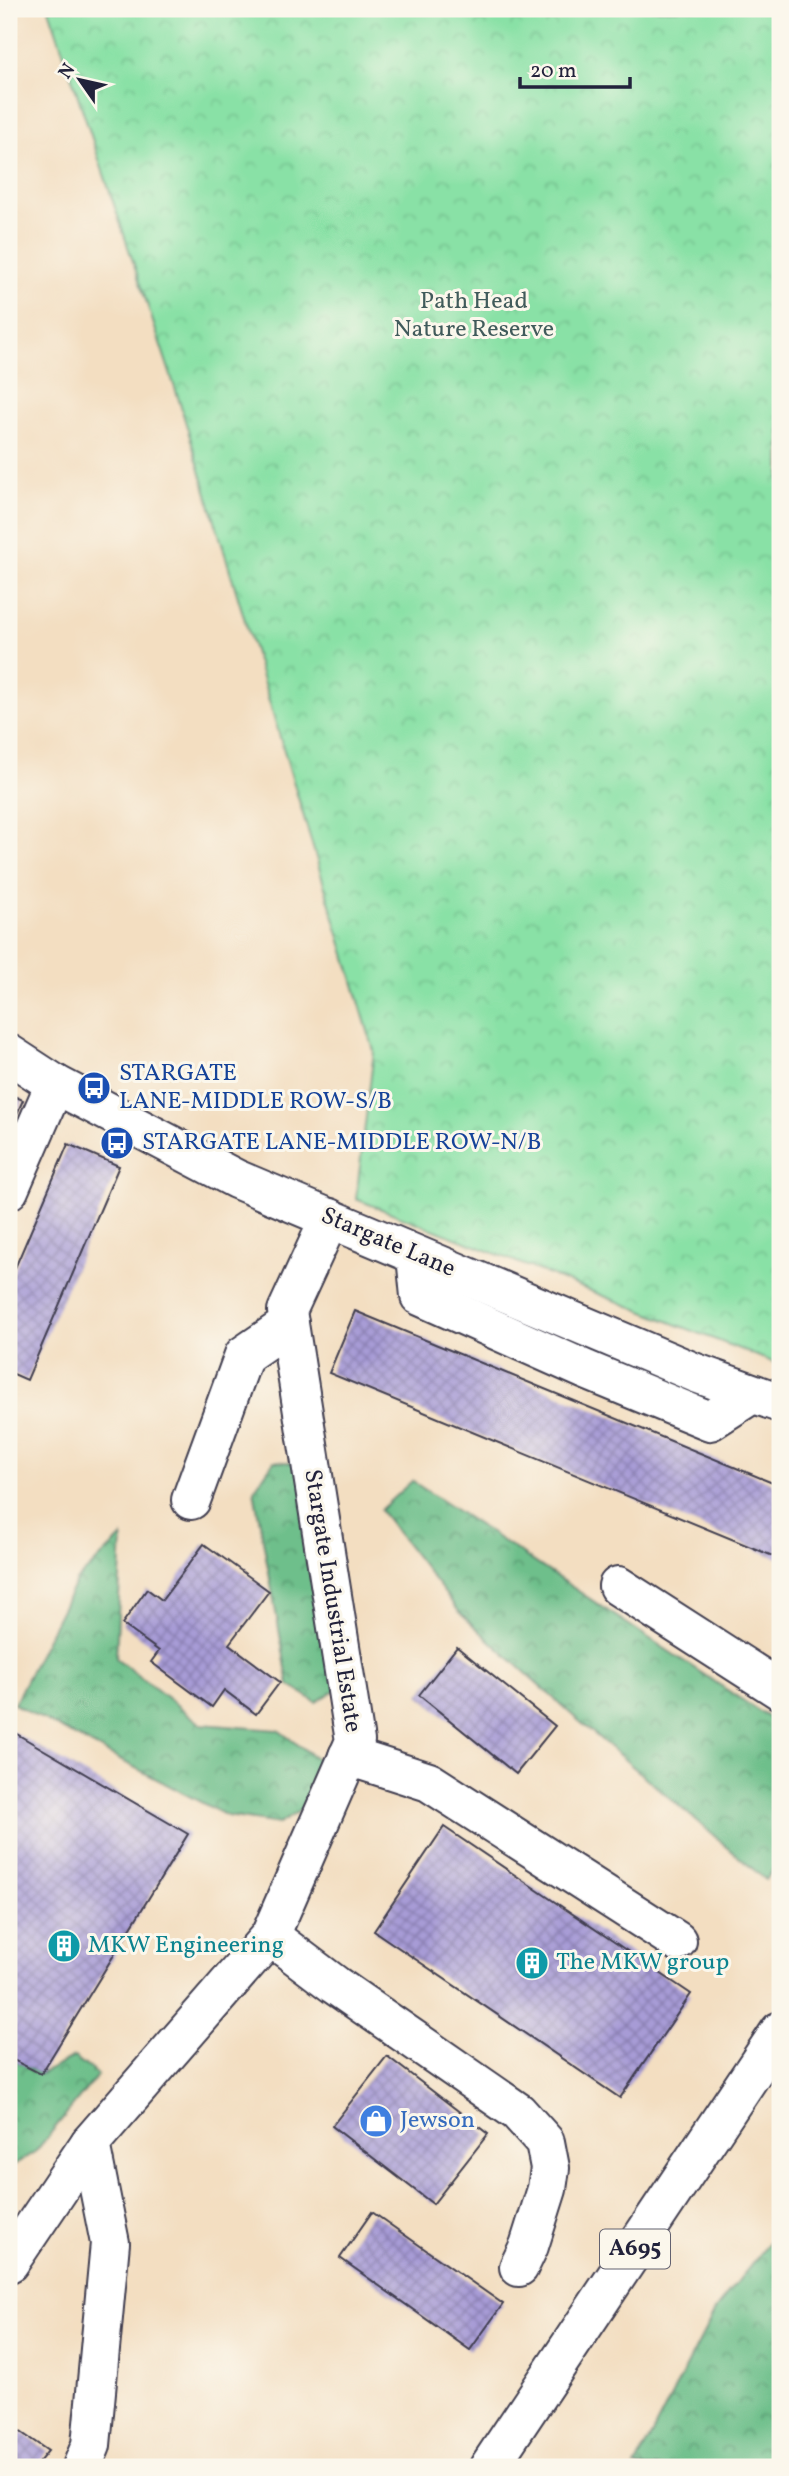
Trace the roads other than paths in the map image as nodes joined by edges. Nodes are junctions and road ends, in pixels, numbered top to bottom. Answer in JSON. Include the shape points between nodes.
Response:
{"nodes":[{"id":1,"x":9,"y":1055,"type":"edge"},
{"id":2,"x":55,"y":1084,"type":"junction"},
{"id":3,"x":9,"y":1190,"type":"edge"},
{"id":4,"x":330,"y":1218,"type":"junction"},
{"id":5,"x":289,"y":1324,"type":"junction"},
{"id":6,"x":766,"y":1398,"type":"edge"},
{"id":7,"x":191,"y":1500,"type":"dead end"},
{"id":8,"x":618,"y":1586,"type":"dead end"},
{"id":9,"x":780,"y":1690,"type":"edge"},
{"id":10,"x":348,"y":1756,"type":"junction"},
{"id":11,"x":271,"y":1936,"type":"junction"},
{"id":12,"x":677,"y":1941,"type":"dead end"},
{"id":13,"x":780,"y":2031,"type":"edge"},
{"id":14,"x":90,"y":2143,"type":"junction"},
{"id":15,"x":9,"y":2263,"type":"edge"},
{"id":16,"x":519,"y":2267,"type":"dead end"},
{"id":17,"x":82,"y":2467,"type":"edge"},
{"id":18,"x":489,"y":2467,"type":"edge"}],
"edges":[{"from":1,"to":2,"type":"street","name":"Stargate Lane"},
{"from":2,"to":3,"type":"street"},
{"from":2,"to":4,"type":"street","name":"Stargate Lane","via":[[236,1179]]},
{"from":4,"to":5,"type":"street","name":"Stargate Industrial Estate","via":[[287,1311]]},
{"from":4,"to":6,"type":"street","name":"Stargate Lane","via":[[696,1373]]},
{"from":5,"to":7,"type":"street","via":[[244,1355]]},
{"from":5,"to":10,"type":"street","name":"Stargate Industrial Estate","via":[[355,1741]]},
{"from":8,"to":9,"type":"street"},
{"from":10,"to":11,"type":"street","name":"Stargate Industrial Estate"},
{"from":10,"to":12,"type":"street","via":[[429,1782]]},
{"from":11,"to":14,"type":"street","name":"Stargate Industrial Estate"},
{"from":11,"to":16,"type":"street","via":[[518,2112],[545,2142],[550,2168],[547,2189]]},
{"from":13,"to":18,"type":"street","number":"A695"},
{"from":14,"to":15,"type":"street","name":"Stargate Industrial Estate"},
{"from":14,"to":17,"type":"street","via":[[110,2243],[92,2445]]}]}
